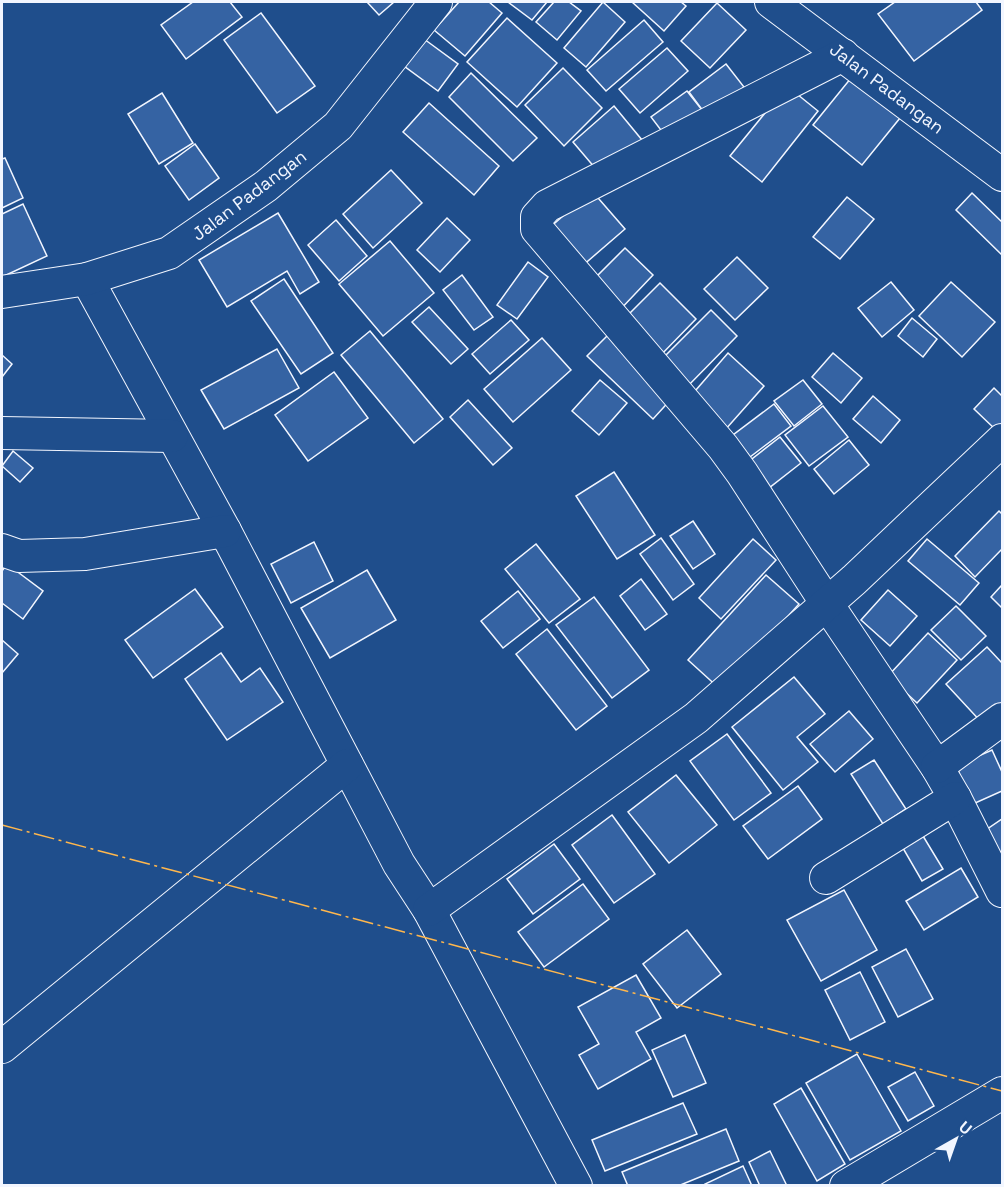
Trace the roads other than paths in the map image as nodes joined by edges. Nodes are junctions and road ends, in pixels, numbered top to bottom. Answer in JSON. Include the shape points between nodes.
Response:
{"nodes":[{"id":1,"x":436,"y":2,"type":"edge"},
{"id":2,"x":771,"y":2,"type":"edge"},
{"id":3,"x":843,"y":55,"type":"junction"},
{"id":4,"x":1002,"y":175,"type":"edge"},
{"id":5,"x":87,"y":279,"type":"junction"},
{"id":6,"x":2,"y":292,"type":"edge"},
{"id":7,"x":2,"y":433,"type":"edge"},
{"id":8,"x":172,"y":436,"type":"junction"},
{"id":9,"x":1002,"y":440,"type":"edge"},
{"id":10,"x":225,"y":531,"type":"junction"},
{"id":11,"x":2,"y":550,"type":"edge"},
{"id":12,"x":827,"y":604,"type":"junction"},
{"id":13,"x":1002,"y":719,"type":"edge"},
{"id":14,"x":347,"y":765,"type":"junction"},
{"id":15,"x":937,"y":767,"type":"junction"},
{"id":16,"x":955,"y":798,"type":"junction"},
{"id":17,"x":826,"y":878,"type":"dead end"},
{"id":18,"x":1002,"y":891,"type":"edge"},
{"id":19,"x":429,"y":910,"type":"junction"},
{"id":20,"x":2,"y":1047,"type":"edge"},
{"id":21,"x":1002,"y":1094,"type":"edge"},
{"id":22,"x":576,"y":1185,"type":"edge"},
{"id":23,"x":846,"y":1185,"type":"edge"}],
"edges":[{"from":1,"to":5,"type":"street","name":"Jalan Padangan","via":[[338,126],[266,186],[169,253]]},
{"from":2,"to":3,"type":"street","name":"Jalan Padangan"},
{"from":3,"to":4,"type":"street","name":"Jalan Padangan"},
{"from":3,"to":12,"type":"street","via":[[548,206],[537,217],[540,234],[723,447]]},
{"from":5,"to":6,"type":"street","name":"Jalan Padangan"},
{"from":5,"to":8,"type":"street"},
{"from":7,"to":8,"type":"street"},
{"from":8,"to":10,"type":"street"},
{"from":9,"to":12,"type":"street"},
{"from":10,"to":11,"type":"street","via":[[85,554],[19,556]]},
{"from":10,"to":14,"type":"street"},
{"from":12,"to":15,"type":"street"},
{"from":12,"to":19,"type":"street","via":[[696,718]]},
{"from":13,"to":15,"type":"street"},
{"from":14,"to":19,"type":"street","via":[[399,864]]},
{"from":14,"to":20,"type":"street"},
{"from":15,"to":16,"type":"street"},
{"from":16,"to":17,"type":"street"},
{"from":16,"to":18,"type":"street"},
{"from":19,"to":22,"type":"street"},
{"from":21,"to":23,"type":"street"}]}
